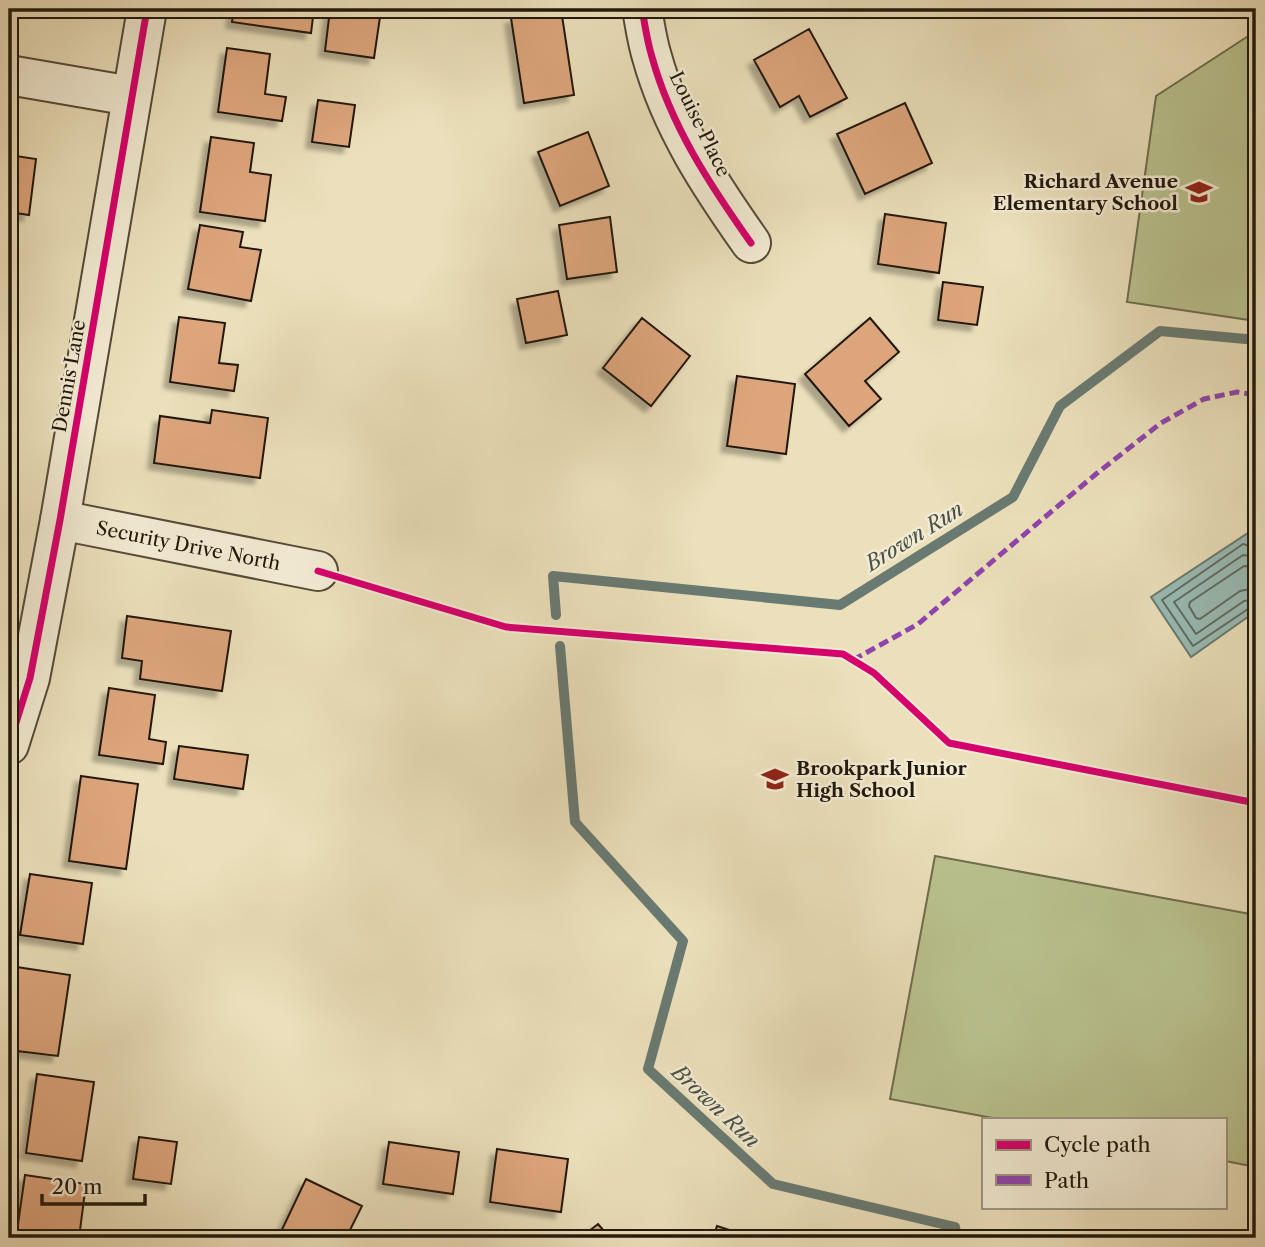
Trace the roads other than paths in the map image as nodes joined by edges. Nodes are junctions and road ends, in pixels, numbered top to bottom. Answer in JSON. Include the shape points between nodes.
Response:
{"nodes":[{"id":1,"x":147,"y":9,"type":"edge"},
{"id":2,"x":642,"y":9,"type":"edge"},
{"id":3,"x":9,"y":75,"type":"edge"},
{"id":4,"x":131,"y":96,"type":"junction"},
{"id":5,"x":751,"y":243,"type":"dead end"},
{"id":6,"x":60,"y":520,"type":"junction"},
{"id":7,"x":318,"y":571,"type":"dead end"},
{"id":8,"x":9,"y":745,"type":"edge"}],
"edges":[{"from":1,"to":4,"type":"street","name":"Dennis Lane"},
{"from":2,"to":5,"type":"street","name":"Louise Place","via":[[652,57],[673,115],[697,165]]},
{"from":3,"to":4,"type":"street"},
{"from":4,"to":6,"type":"street","name":"Dennis Lane"},
{"from":6,"to":7,"type":"street","name":"Security Drive North"},
{"from":6,"to":8,"type":"street","name":"Dennis Lane","via":[[30,678]]}]}
